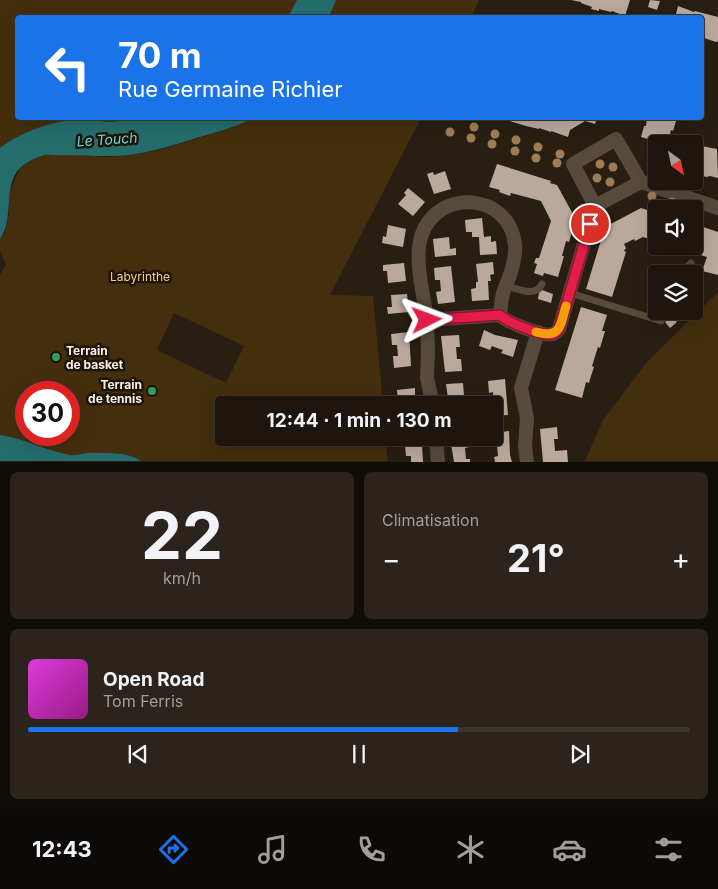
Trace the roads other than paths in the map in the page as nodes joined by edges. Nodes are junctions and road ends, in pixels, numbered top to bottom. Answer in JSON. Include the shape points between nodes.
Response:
{"nodes":[{"id":1,"x":641,"y":182,"type":"junction"},
{"id":2,"x":595,"y":206,"type":"junction"},
{"id":3,"x":718,"y":208,"type":"edge"},
{"id":4,"x":692,"y":263,"type":"dead end"},
{"id":5,"x":690,"y":265,"type":"edge"},
{"id":6,"x":542,"y":284,"type":"dead end"},
{"id":7,"x":507,"y":286,"type":"junction"},
{"id":8,"x":570,"y":293,"type":"junction"},
{"id":9,"x":500,"y":315,"type":"junction"},
{"id":10,"x":648,"y":317,"type":"edge"},
{"id":11,"x":427,"y":320,"type":"junction"},
{"id":12,"x":538,"y":332,"type":"junction"},
{"id":13,"x":431,"y":396,"type":"edge"},
{"id":14,"x":437,"y":446,"type":"edge"},
{"id":15,"x":438,"y":462,"type":"edge"},
{"id":16,"x":526,"y":462,"type":"edge"}],
"edges":[{"from":1,"to":2,"type":"street"},
{"from":1,"to":2,"type":"street","via":[[616,139],[573,164]]},
{"from":1,"to":3,"type":"street"},
{"from":2,"to":8,"type":"street"},
{"from":4,"to":5,"type":"lane"},
{"from":6,"to":7,"type":"lane","via":[[530,292]]},
{"from":7,"to":9,"type":"street"},
{"from":7,"to":11,"type":"street","via":[[515,256],[512,233],[506,222],[484,204],[451,204],[430,219],[420,238],[419,263]]},
{"from":8,"to":10,"type":"lane"},
{"from":8,"to":12,"type":"street","via":[[559,329],[550,335]]},
{"from":9,"to":11,"type":"street"},
{"from":9,"to":12,"type":"street","via":[[504,320]]},
{"from":11,"to":13,"type":"street","via":[[427,378]]},
{"from":12,"to":16,"type":"street","via":[[521,388],[527,418]]},
{"from":14,"to":15,"type":"street"}]}
